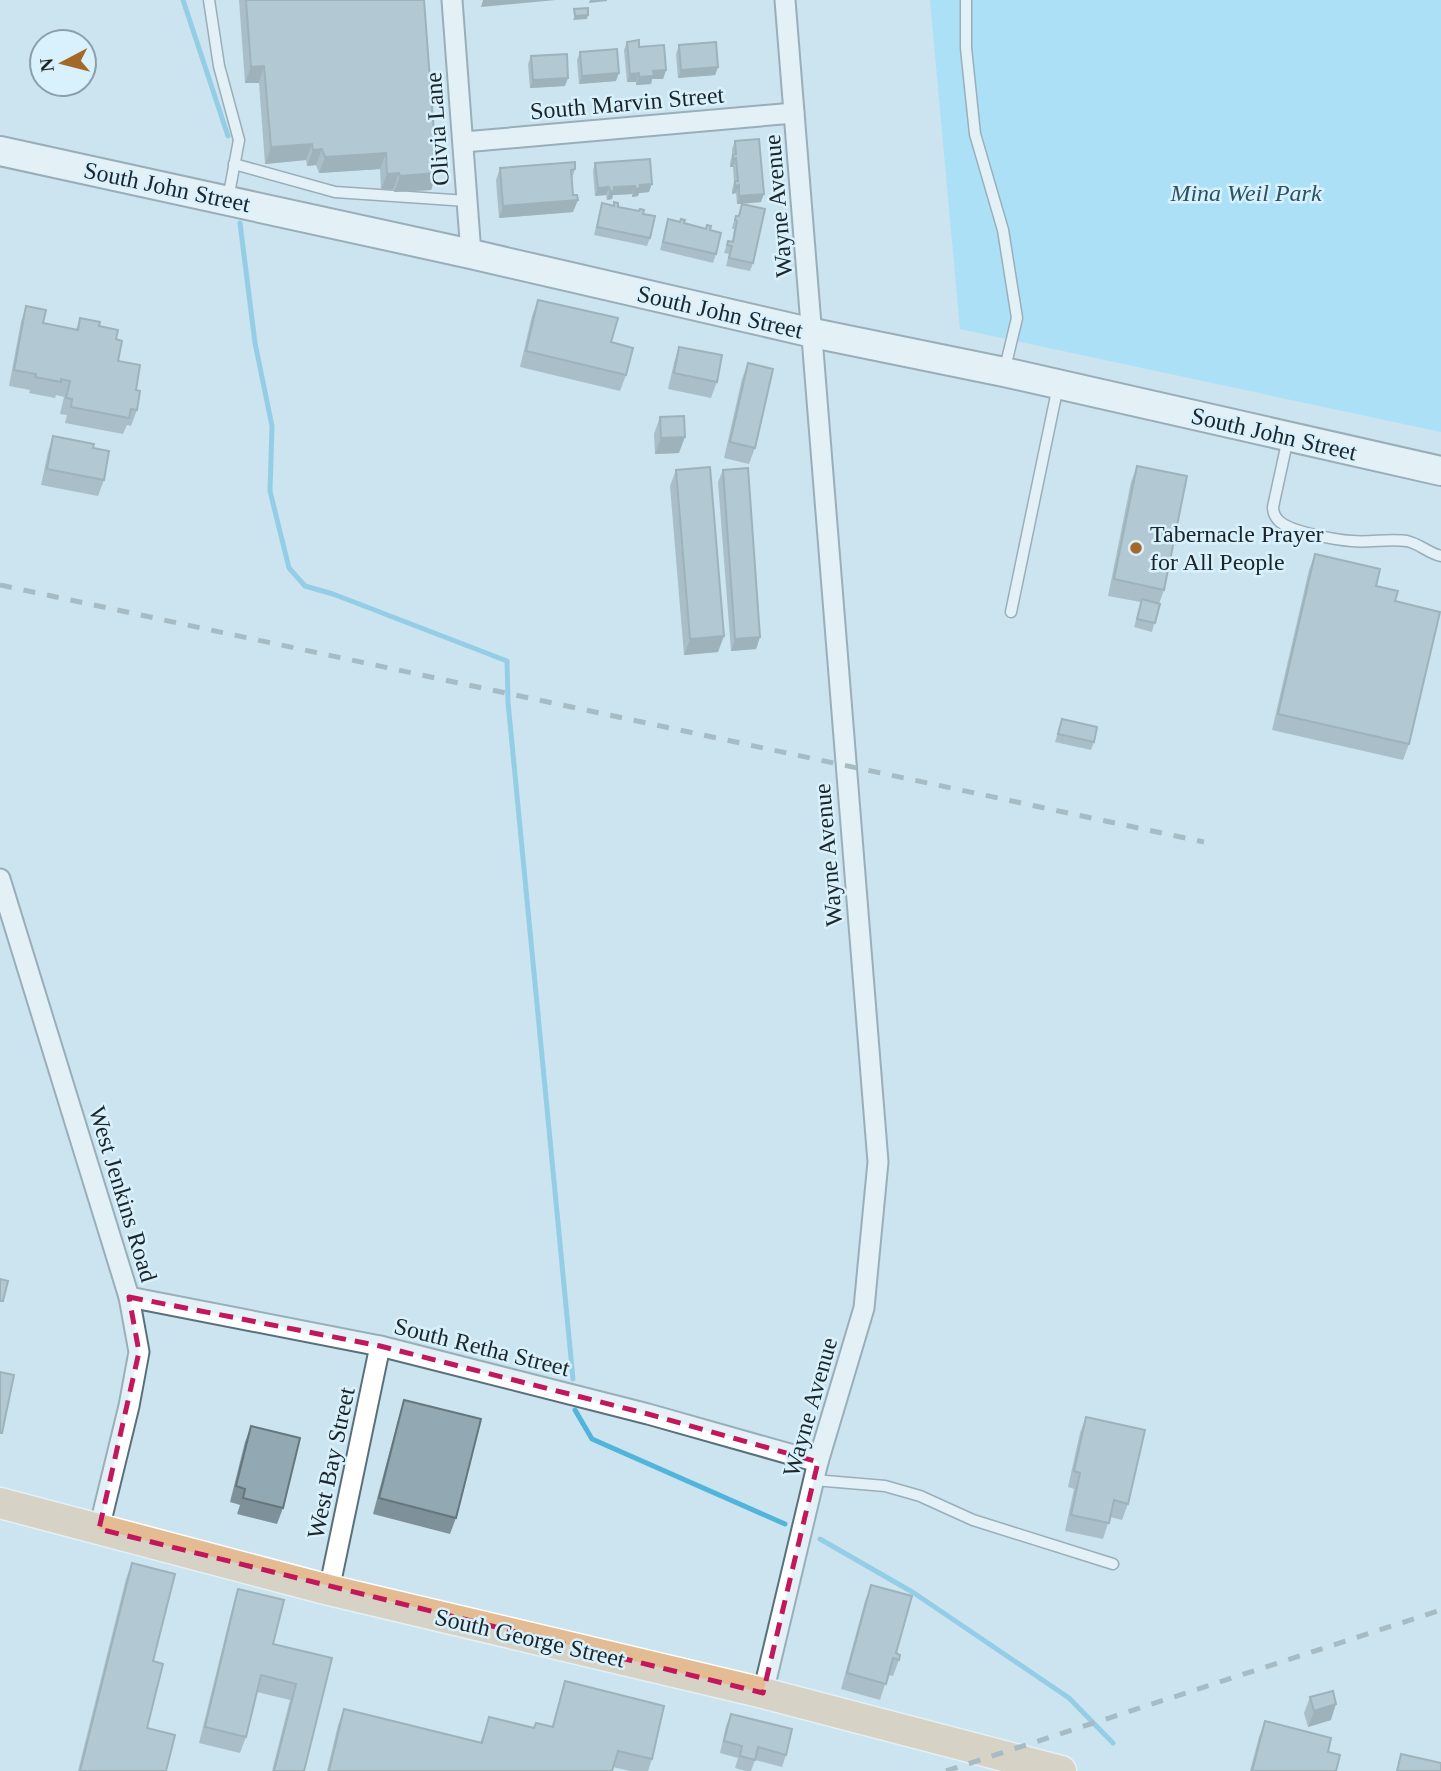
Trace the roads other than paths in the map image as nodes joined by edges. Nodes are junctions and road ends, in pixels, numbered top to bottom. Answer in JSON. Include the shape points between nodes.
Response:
{"nodes":[{"id":1,"x":209,"y":0,"type":"edge"},
{"id":2,"x":452,"y":0,"type":"edge"},
{"id":3,"x":785,"y":0,"type":"edge"},
{"id":4,"x":966,"y":0,"type":"edge"},
{"id":5,"x":794,"y":113,"type":"junction"},
{"id":6,"x":464,"y":142,"type":"junction"},
{"id":7,"x":0,"y":151,"type":"edge"},
{"id":8,"x":234,"y":164,"type":"junction"},
{"id":9,"x":228,"y":200,"type":"junction"},
{"id":10,"x":467,"y":201,"type":"junction"},
{"id":11,"x":471,"y":254,"type":"junction"},
{"id":12,"x":813,"y":333,"type":"junction"},
{"id":13,"x":1004,"y":372,"type":"junction"},
{"id":14,"x":1058,"y":384,"type":"junction"},
{"id":15,"x":1288,"y":438,"type":"junction"},
{"id":16,"x":1441,"y":471,"type":"edge"},
{"id":17,"x":1441,"y":556,"type":"edge"},
{"id":18,"x":1011,"y":612,"type":"dead end"},
{"id":19,"x":0,"y":879,"type":"edge"},
{"id":20,"x":129,"y":1297,"type":"junction"},
{"id":21,"x":380,"y":1346,"type":"junction"},
{"id":22,"x":816,"y":1471,"type":"junction"},
{"id":23,"x":0,"y":1503,"type":"edge"},
{"id":24,"x":99,"y":1529,"type":"junction"},
{"id":25,"x":1113,"y":1564,"type":"dead end"},
{"id":26,"x":329,"y":1590,"type":"junction"},
{"id":27,"x":763,"y":1693,"type":"junction"},
{"id":28,"x":1061,"y":1771,"type":"edge"}],
"edges":[{"from":1,"to":8,"type":"lane","via":[[219,66],[239,140]]},
{"from":2,"to":6,"type":"street","name":"Olivia Lane"},
{"from":3,"to":5,"type":"street","name":"Wayne Avenue"},
{"from":4,"to":13,"type":"lane","via":[[975,134],[1003,230],[1017,318]]},
{"from":5,"to":6,"type":"street","name":"South Marvin Street"},
{"from":5,"to":12,"type":"street","name":"Wayne Avenue"},
{"from":6,"to":10,"type":"street","name":"Olivia Lane"},
{"from":7,"to":9,"type":"street","name":"South John Street"},
{"from":8,"to":9,"type":"lane"},
{"from":8,"to":10,"type":"lane","via":[[335,192]]},
{"from":9,"to":11,"type":"street","name":"South John Street"},
{"from":10,"to":11,"type":"street","name":"Olivia Lane"},
{"from":11,"to":12,"type":"street","name":"South John Street"},
{"from":12,"to":13,"type":"street","name":"South John Street"},
{"from":12,"to":22,"type":"street","name":"Wayne Avenue","via":[[878,1162],[864,1308]]},
{"from":13,"to":14,"type":"street","name":"South John Street"},
{"from":14,"to":15,"type":"street","name":"South John Street"},
{"from":14,"to":18,"type":"lane"},
{"from":15,"to":16,"type":"street","name":"South John Street"},
{"from":15,"to":17,"type":"lane","via":[[1273,507],[1280,522],[1352,541],[1405,541]]},
{"from":19,"to":20,"type":"street","name":"West Jenkins Road"},
{"from":20,"to":21,"type":"street","name":"South Retha Street"},
{"from":20,"to":24,"type":"street","name":"West Jenkins Road","via":[[139,1352]]},
{"from":21,"to":22,"type":"street","name":"South Retha Street","via":[[648,1414]]},
{"from":21,"to":26,"type":"street","name":"West Bay Street"},
{"from":22,"to":25,"type":"lane","via":[[920,1496],[973,1520]]},
{"from":22,"to":27,"type":"street","name":"Wayne Avenue"},
{"from":23,"to":24,"type":"main road","name":"South George Street"},
{"from":24,"to":26,"type":"main road","name":"South George Street"},
{"from":26,"to":27,"type":"main road","name":"South George Street"},
{"from":27,"to":28,"type":"main road","name":"South George Street"}]}
